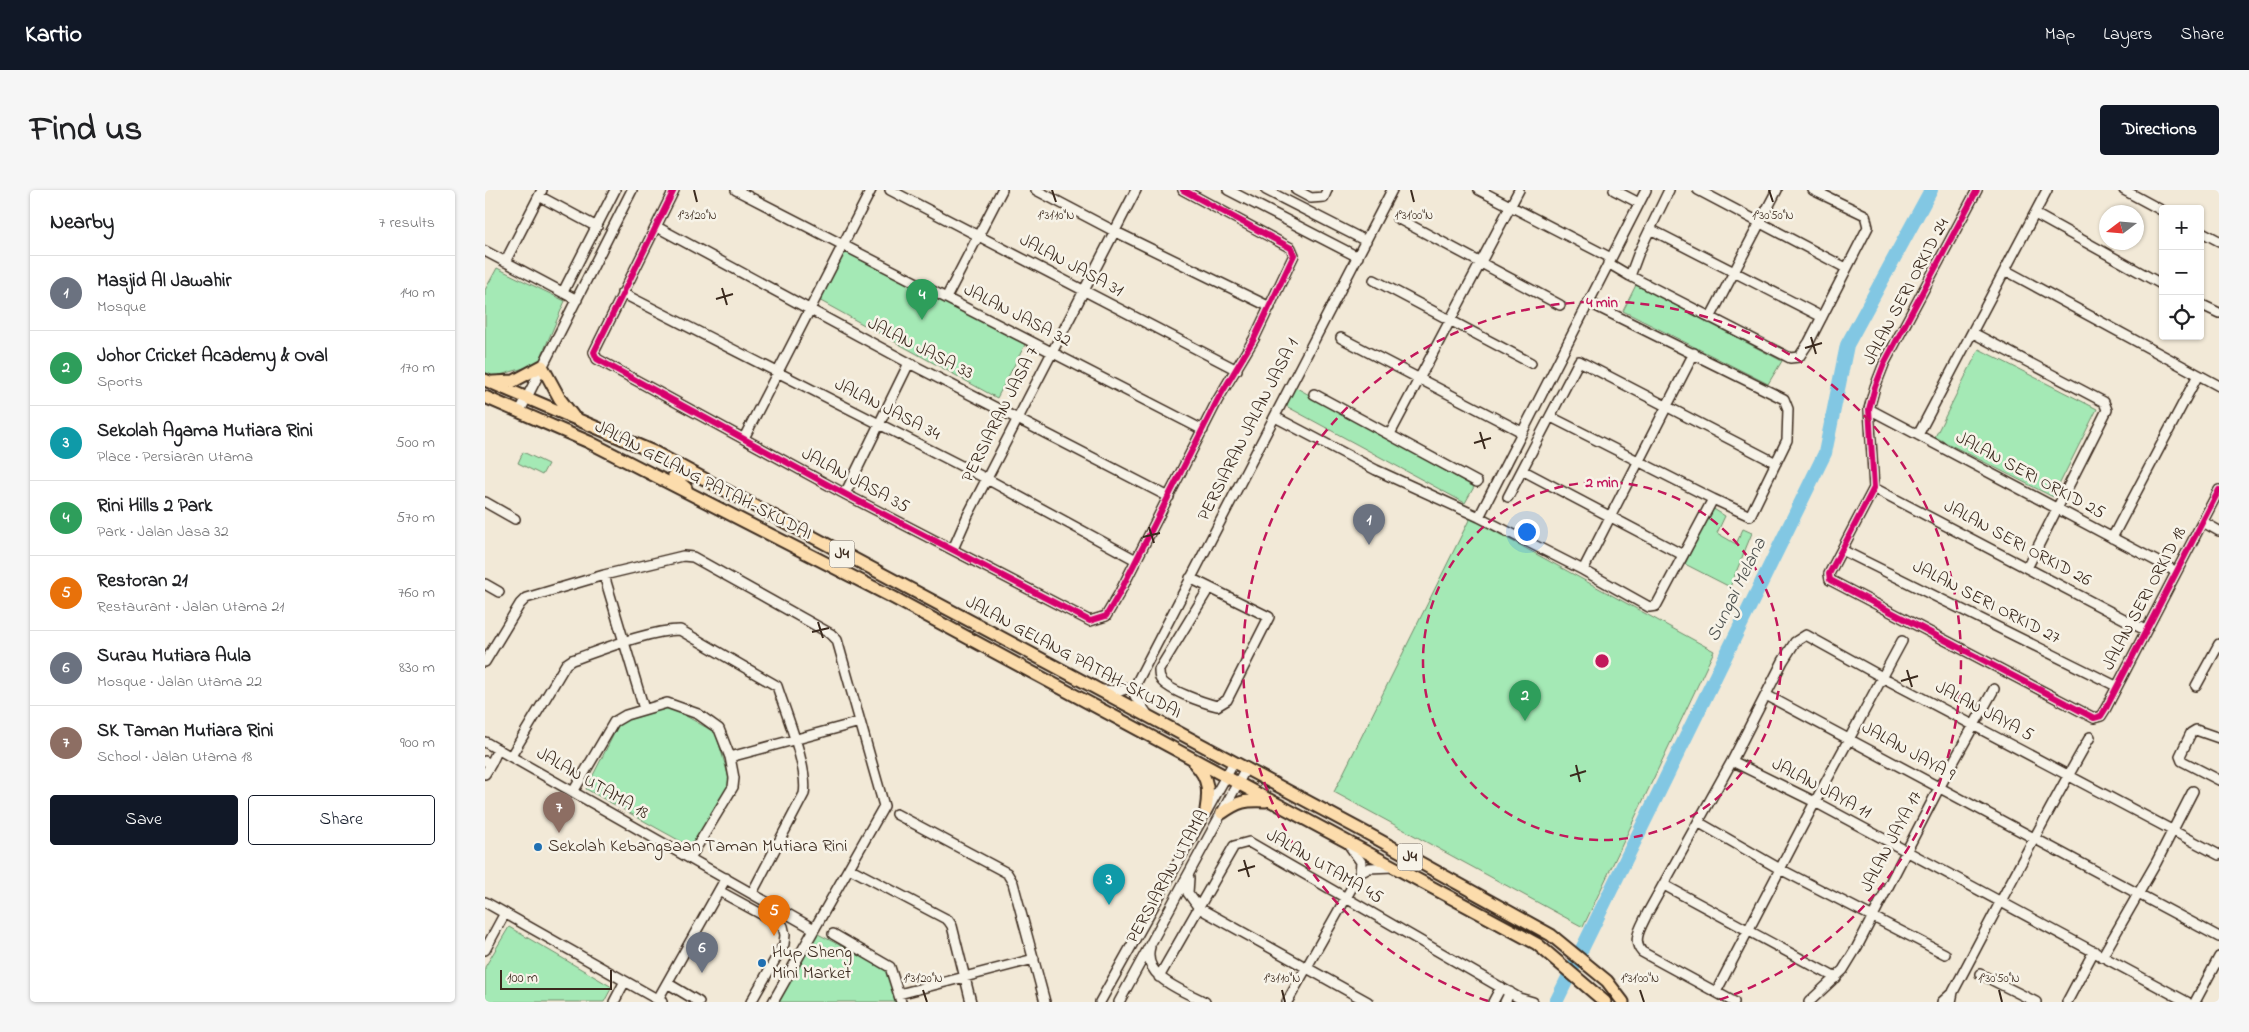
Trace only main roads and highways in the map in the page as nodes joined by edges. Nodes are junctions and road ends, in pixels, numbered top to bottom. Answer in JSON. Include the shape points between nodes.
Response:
{"nodes":[{"id":1,"x":488,"y":381,"type":"edge"},
{"id":2,"x":485,"y":397,"type":"edge"},
{"id":3,"x":574,"y":417,"type":"junction"},
{"id":4,"x":713,"y":484,"type":"junction"},
{"id":5,"x":705,"y":503,"type":"junction"},
{"id":6,"x":1187,"y":756,"type":"junction"},
{"id":7,"x":1270,"y":801,"type":"junction"},
{"id":8,"x":1206,"y":810,"type":"road end"},
{"id":9,"x":1222,"y":813,"type":"road end"},
{"id":10,"x":1605,"y":1002,"type":"edge"},
{"id":11,"x":1623,"y":1002,"type":"edge"}],
"edges":[{"from":1,"to":3,"type":"main road","name":"JALAN GELANG PATAH-SKUDAI","number":"J4"},
{"from":1,"to":3,"type":"main road","via":[[514,381],[543,366],[560,399]]},
{"from":2,"to":5,"type":"main road","name":"JALAN GELANG PATAH-SKUDAI","number":"J4","via":[[589,442]]},
{"from":3,"to":4,"type":"main road","name":"JALAN GELANG PATAH-SKUDAI","number":"J4","via":[[656,453]]},
{"from":4,"to":5,"type":"main road","via":[[678,472],[674,475]]},
{"from":4,"to":11,"type":"main road","name":"JALAN GELANG PATAH-SKUDAI","number":"J4","via":[[1247,768],[1551,935],[1607,981]]},
{"from":5,"to":6,"type":"main road","name":"JALAN GELANG PATAH-SKUDAI","number":"J4","via":[[900,602]]},
{"from":6,"to":7,"type":"main road","name":"JALAN GELANG PATAH-SKUDAI","number":"J4"},
{"from":6,"to":8,"type":"main road","via":[[1205,776],[1209,790]]},
{"from":7,"to":9,"type":"main road","via":[[1248,800],[1236,803]]},
{"from":7,"to":10,"type":"main road","name":"JALAN GELANG PATAH-SKUDAI","number":"J4","via":[[1537,944]]}]}
